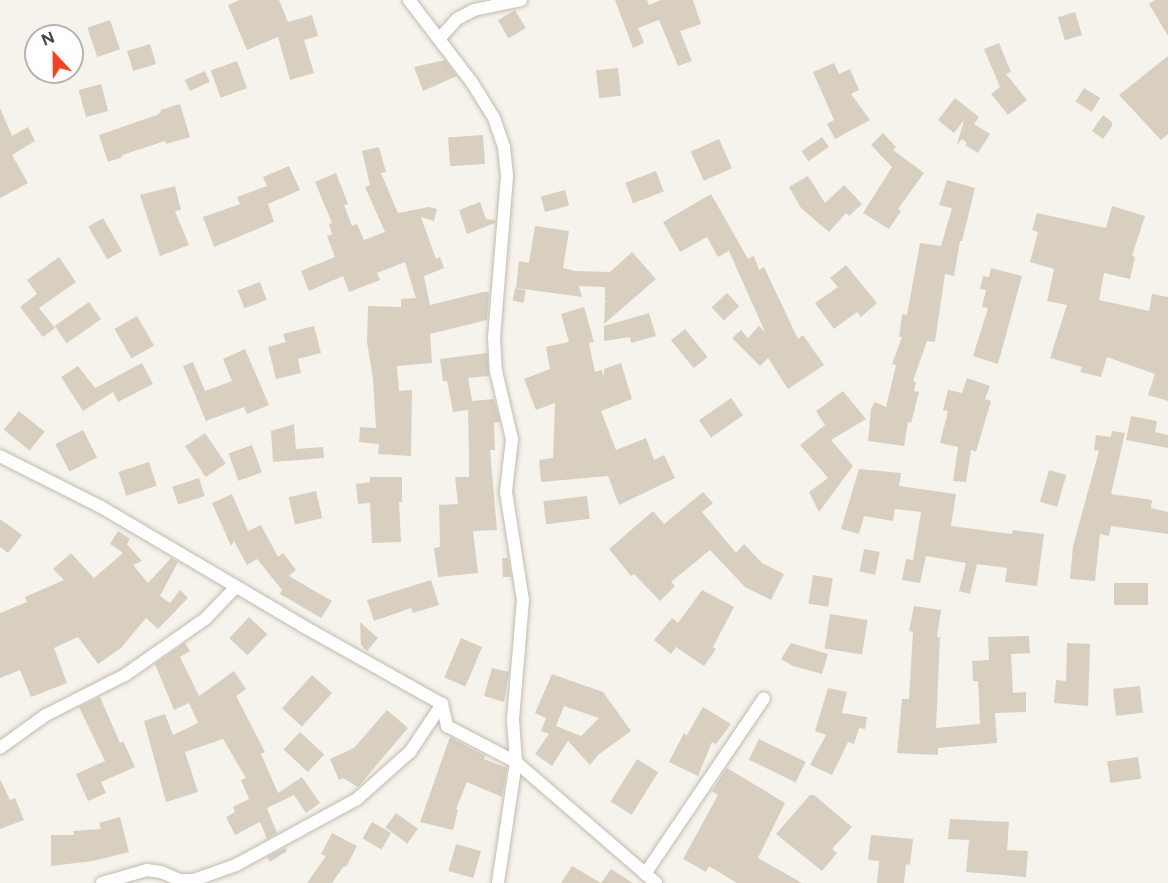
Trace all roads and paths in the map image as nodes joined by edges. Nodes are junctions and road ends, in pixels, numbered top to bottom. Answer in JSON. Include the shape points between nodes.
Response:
{"nodes":[{"id":1,"x":409,"y":0,"type":"edge"},
{"id":2,"x":521,"y":0,"type":"edge"},
{"id":3,"x":439,"y":39,"type":"junction"},
{"id":4,"x":0,"y":456,"type":"edge"},
{"id":5,"x":236,"y":586,"type":"junction"},
{"id":6,"x":764,"y":698,"type":"dead end"},
{"id":7,"x":442,"y":704,"type":"junction"},
{"id":8,"x":0,"y":748,"type":"edge"},
{"id":9,"x":516,"y":762,"type":"junction"},
{"id":10,"x":645,"y":874,"type":"junction"},
{"id":11,"x":102,"y":883,"type":"edge"},
{"id":12,"x":498,"y":883,"type":"edge"},
{"id":13,"x":656,"y":883,"type":"edge"}],
"edges":[{"from":1,"to":3,"type":"street"},
{"from":2,"to":3,"type":"street","via":[[474,10],[457,19]]},
{"from":3,"to":9,"type":"street","via":[[494,118],[505,157],[507,176],[494,337],[496,371],[512,439],[506,492],[523,600],[513,720]]},
{"from":4,"to":5,"type":"street","via":[[101,507]]},
{"from":5,"to":7,"type":"street"},
{"from":5,"to":8,"type":"street","via":[[205,619],[125,675],[46,715]]},
{"from":6,"to":10,"type":"street"},
{"from":7,"to":9,"type":"street","via":[[447,726]]},
{"from":7,"to":11,"type":"street","via":[[410,752],[357,799],[236,865],[194,880],[147,870]]},
{"from":9,"to":10,"type":"street"},
{"from":9,"to":12,"type":"street"},
{"from":10,"to":13,"type":"street"}]}
